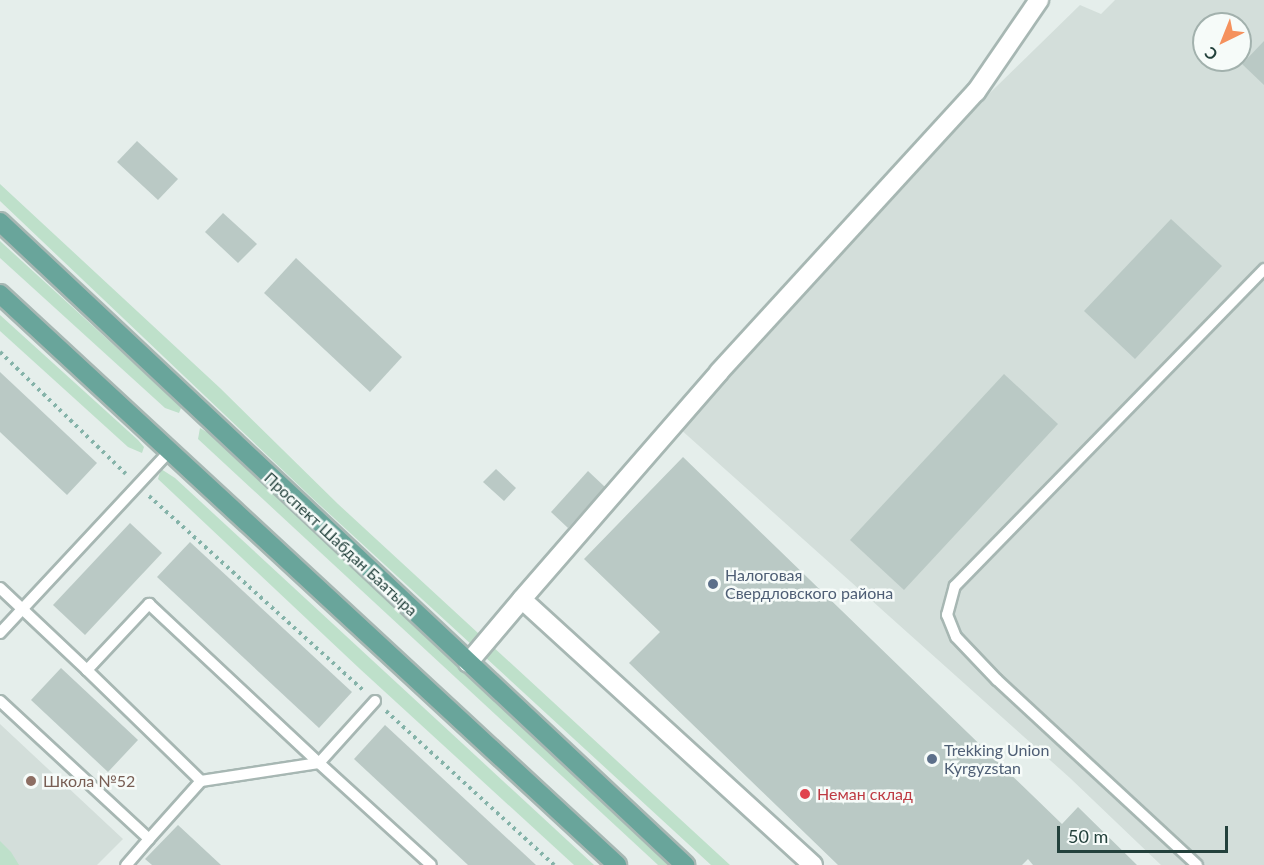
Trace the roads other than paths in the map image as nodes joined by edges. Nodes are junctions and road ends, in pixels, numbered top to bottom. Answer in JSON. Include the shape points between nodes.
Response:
{"nodes":[{"id":1,"x":1039,"y":0,"type":"edge"},
{"id":2,"x":0,"y":222,"type":"edge"},
{"id":3,"x":1264,"y":269,"type":"edge"},
{"id":4,"x":0,"y":294,"type":"edge"},
{"id":5,"x":170,"y":451,"type":"junction"},
{"id":6,"x":0,"y":588,"type":"edge"},
{"id":7,"x":522,"y":599,"type":"junction"},
{"id":8,"x":22,"y":609,"type":"junction"},
{"id":9,"x":0,"y":633,"type":"edge"},
{"id":10,"x":468,"y":663,"type":"junction"},
{"id":11,"x":87,"y":670,"type":"junction"},
{"id":12,"x":0,"y":701,"type":"edge"},
{"id":13,"x":375,"y":701,"type":"road end"},
{"id":14,"x":319,"y":763,"type":"junction"},
{"id":15,"x":201,"y":781,"type":"junction"},
{"id":16,"x":149,"y":839,"type":"junction"},
{"id":17,"x":126,"y":865,"type":"edge"},
{"id":18,"x":431,"y":865,"type":"edge"},
{"id":19,"x":617,"y":865,"type":"edge"},
{"id":20,"x":685,"y":865,"type":"edge"},
{"id":21,"x":813,"y":865,"type":"edge"},
{"id":22,"x":1197,"y":865,"type":"edge"}],
"edges":[{"from":1,"to":7,"type":"street","via":[[976,93],[719,372]]},
{"from":2,"to":10,"type":"main road","name":"Проспект Шабдан Баатыра"},
{"from":3,"to":22,"type":"lane","via":[[955,586],[947,615],[956,637],[997,680]]},
{"from":4,"to":5,"type":"main road"},
{"from":5,"to":8,"type":"lane"},
{"from":5,"to":19,"type":"main road"},
{"from":6,"to":8,"type":"lane"},
{"from":7,"to":10,"type":"street"},
{"from":7,"to":21,"type":"street"},
{"from":8,"to":9,"type":"lane"},
{"from":8,"to":11,"type":"lane"},
{"from":10,"to":20,"type":"main road","name":"Проспект Шабдан Баатыра"},
{"from":11,"to":14,"type":"lane","via":[[149,604]]},
{"from":11,"to":15,"type":"lane"},
{"from":12,"to":16,"type":"lane"},
{"from":13,"to":14,"type":"lane"},
{"from":14,"to":15,"type":"lane"},
{"from":14,"to":18,"type":"lane"},
{"from":15,"to":16,"type":"lane"},
{"from":16,"to":17,"type":"lane"}]}
